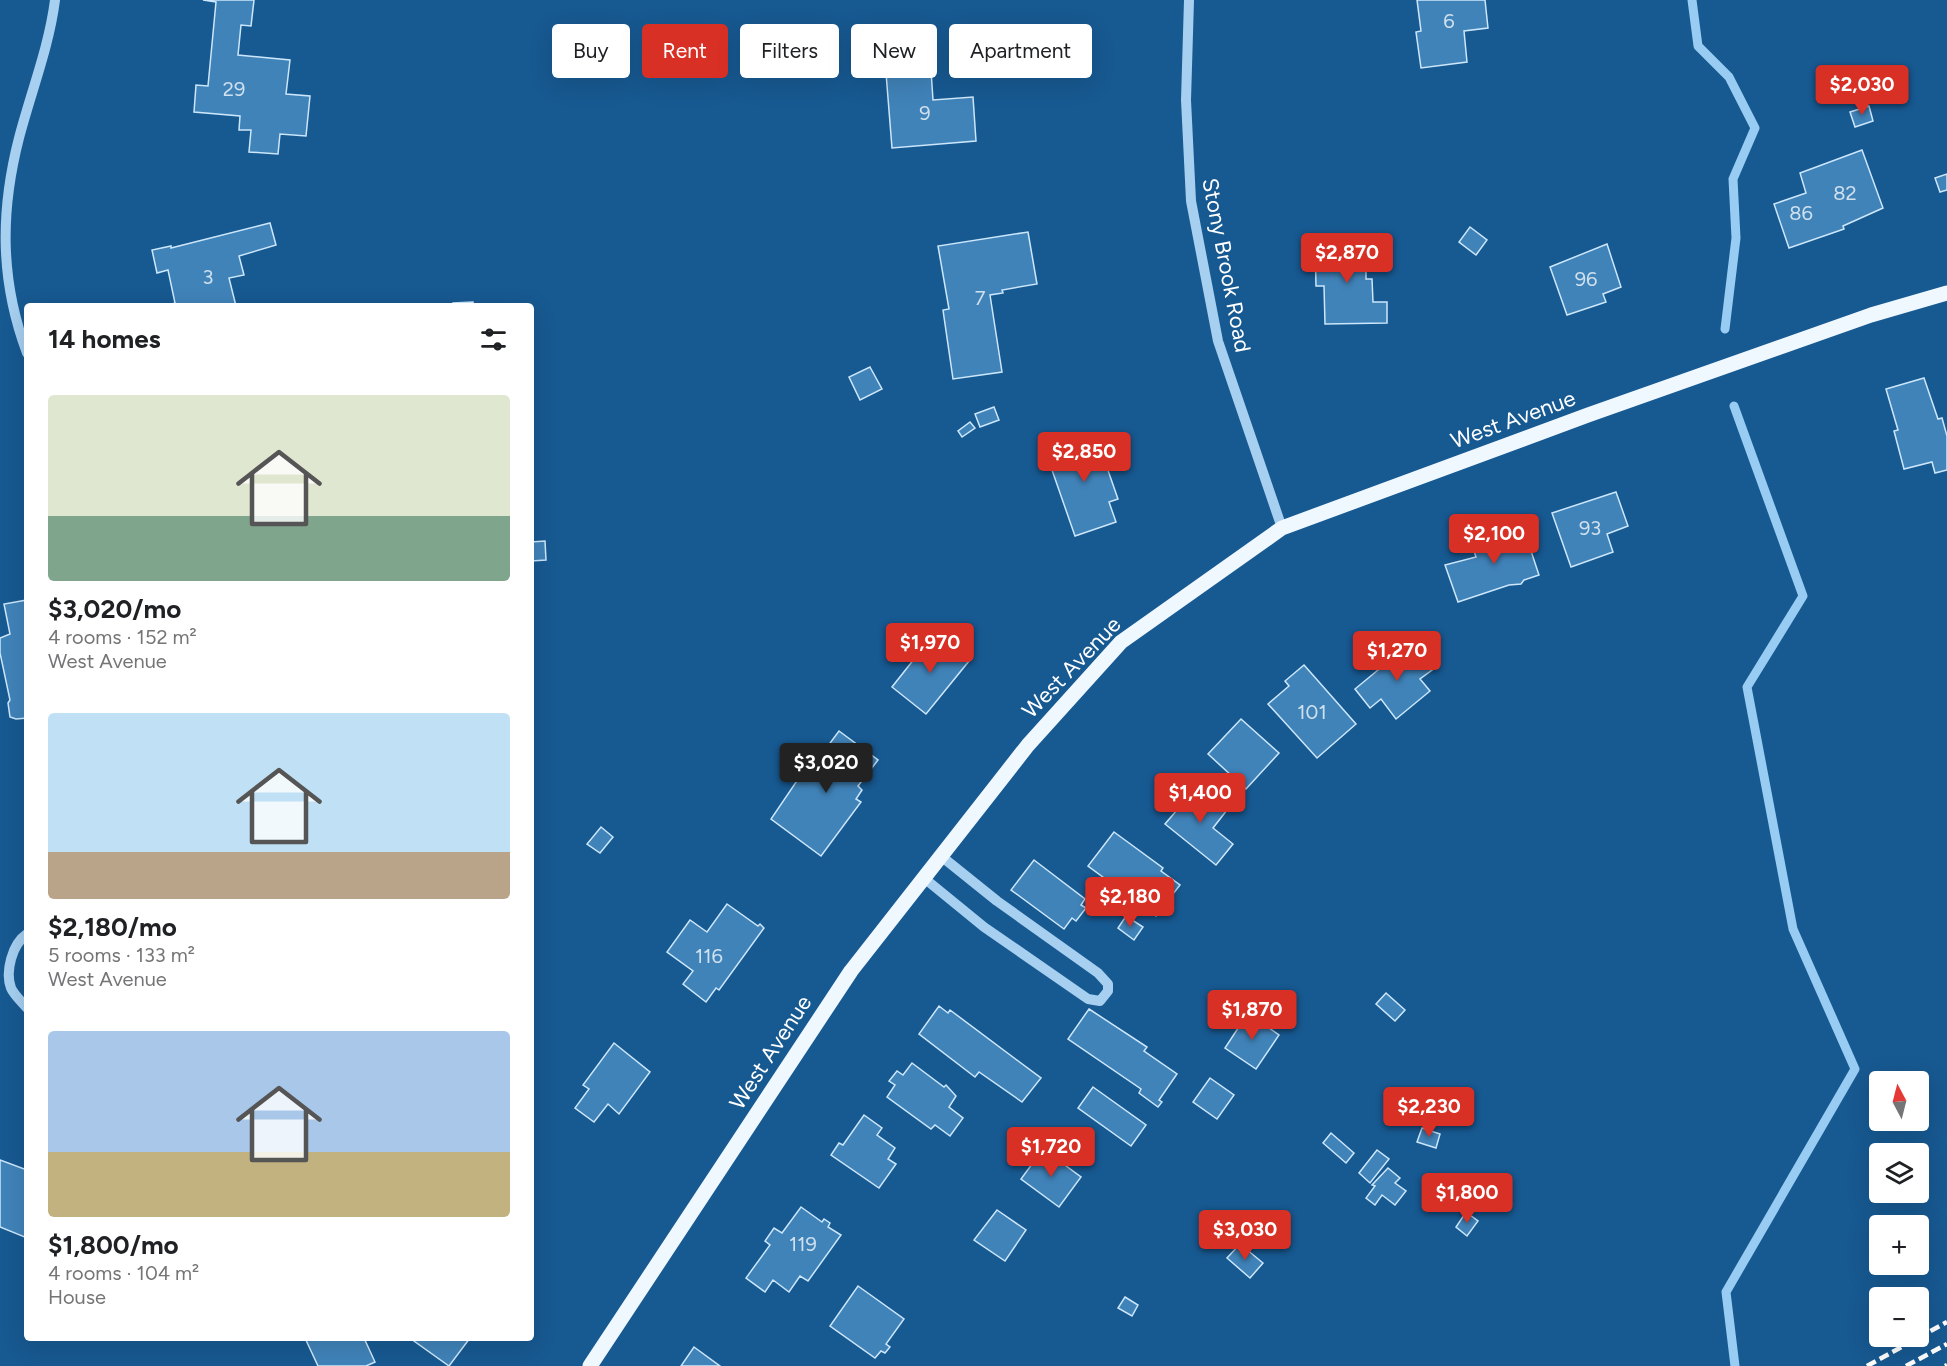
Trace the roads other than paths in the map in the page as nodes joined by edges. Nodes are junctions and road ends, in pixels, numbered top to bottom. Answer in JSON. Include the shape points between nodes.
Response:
{"nodes":[{"id":1,"x":55,"y":0,"type":"edge"},
{"id":2,"x":1189,"y":0,"type":"edge"},
{"id":3,"x":1947,"y":292,"type":"edge"},
{"id":4,"x":24,"y":346,"type":"edge"},
{"id":5,"x":1282,"y":528,"type":"junction"},
{"id":6,"x":941,"y":856,"type":"junction"},
{"id":7,"x":924,"y":878,"type":"junction"},
{"id":8,"x":24,"y":938,"type":"edge"},
{"id":9,"x":24,"y":1004,"type":"edge"},
{"id":10,"x":590,"y":1366,"type":"edge"}],
"edges":[{"from":1,"to":4,"type":"street","via":[[52,26],[19,139],[4,213],[5,278]]},
{"from":2,"to":5,"type":"street","name":"Stony Brook Road","via":[[1186,100],[1191,201],[1218,341]]},
{"from":3,"to":5,"type":"main road","name":"West Avenue","via":[[1611,407]]},
{"from":5,"to":6,"type":"main road","name":"West Avenue","via":[[1121,642],[1028,745]]},
{"from":6,"to":7,"type":"main road","name":"West Avenue"},
{"from":6,"to":7,"type":"street","via":[[1098,973],[1108,984],[1108,992],[1100,1001],[1088,999],[984,927]]},
{"from":7,"to":10,"type":"main road","name":"West Avenue","via":[[851,971]]},
{"from":8,"to":9,"type":"street","via":[[12,954],[9,970],[11,988]]}]}
